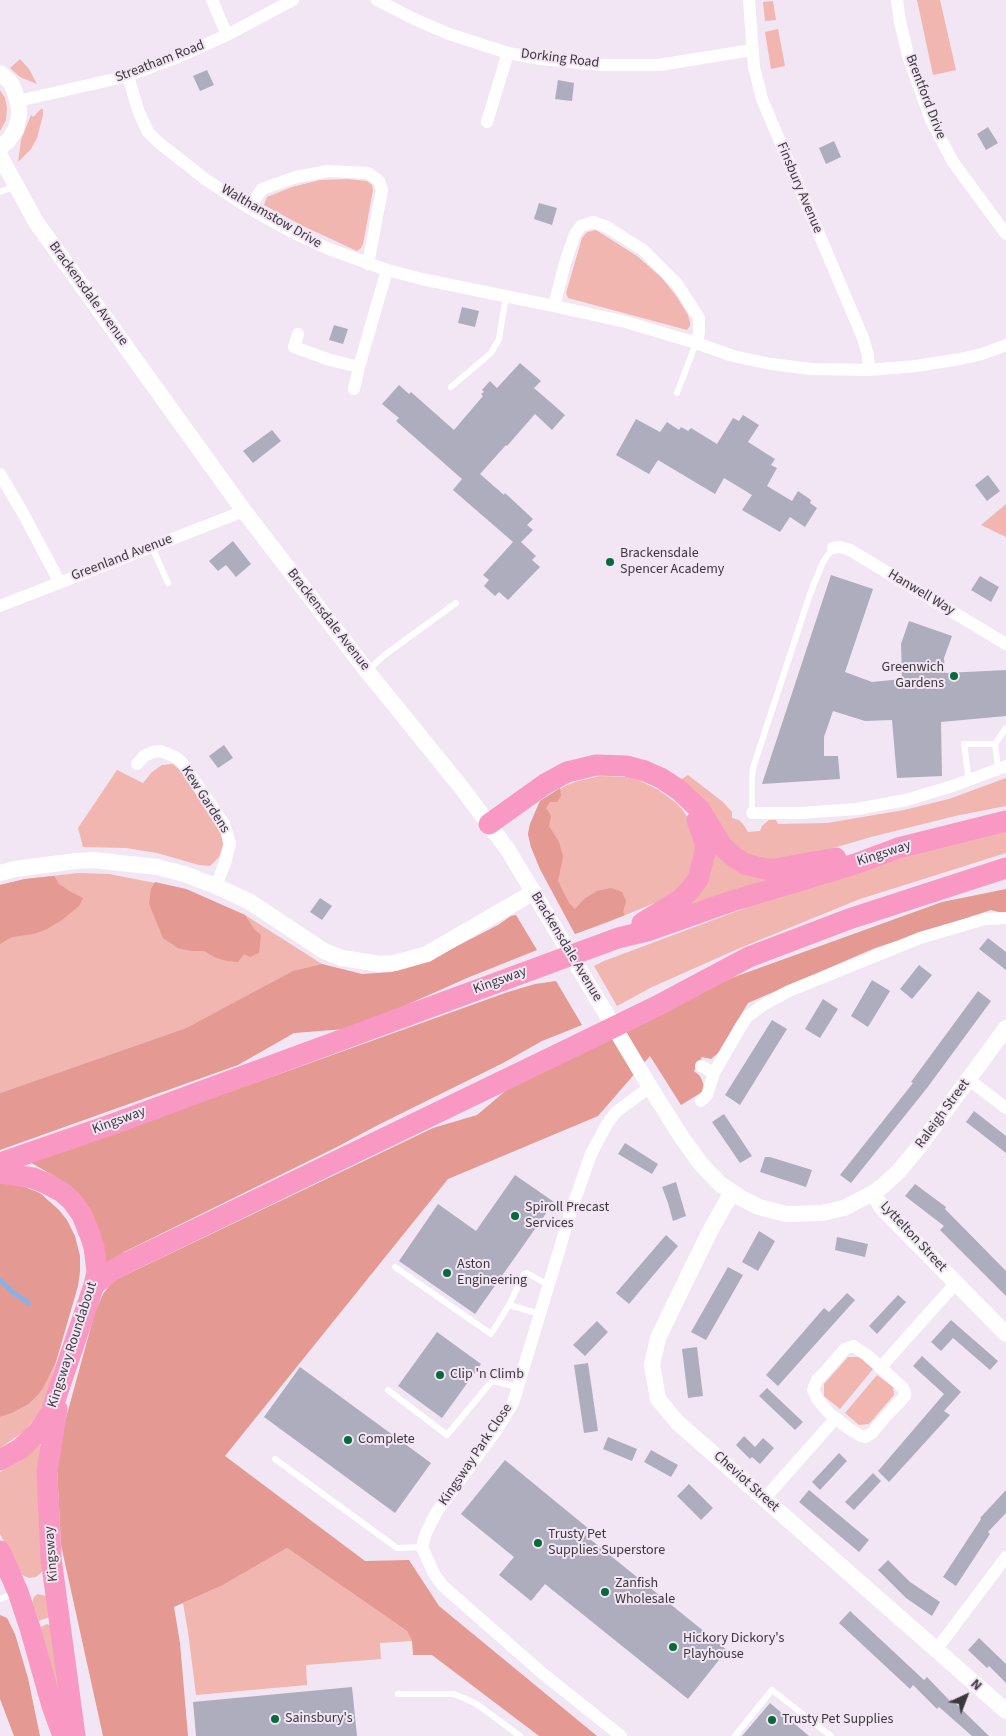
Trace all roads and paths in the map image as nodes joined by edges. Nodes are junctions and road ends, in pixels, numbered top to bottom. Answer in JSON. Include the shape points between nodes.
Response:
{"nodes":[{"id":1,"x":212,"y":0,"type":"edge"},
{"id":2,"x":293,"y":0,"type":"edge"},
{"id":3,"x":377,"y":0,"type":"edge"},
{"id":4,"x":749,"y":0,"type":"edge"},
{"id":5,"x":897,"y":0,"type":"edge"},
{"id":6,"x":227,"y":35,"type":"junction"},
{"id":7,"x":752,"y":50,"type":"junction"},
{"id":8,"x":508,"y":53,"type":"junction"},
{"id":9,"x":0,"y":73,"type":"edge"},
{"id":10,"x":128,"y":76,"type":"junction"},
{"id":11,"x":18,"y":101,"type":"junction"},
{"id":12,"x":487,"y":122,"type":"dead end"},
{"id":13,"x":0,"y":148,"type":"edge"},
{"id":14,"x":0,"y":156,"type":"edge"},
{"id":15,"x":16,"y":185,"type":"junction"},
{"id":16,"x":0,"y":192,"type":"edge"},
{"id":17,"x":249,"y":208,"type":"junction"},
{"id":18,"x":1006,"y":234,"type":"edge"},
{"id":19,"x":368,"y":264,"type":"junction"},
{"id":20,"x":387,"y":270,"type":"junction"},
{"id":21,"x":506,"y":296,"type":"junction"},
{"id":22,"x":554,"y":306,"type":"junction"},
{"id":23,"x":298,"y":334,"type":"dead end"},
{"id":24,"x":696,"y":343,"type":"junction"},
{"id":25,"x":1006,"y":345,"type":"edge"},
{"id":26,"x":358,"y":367,"type":"junction"},
{"id":27,"x":869,"y":370,"type":"junction"},
{"id":28,"x":450,"y":386,"type":"dead end"},
{"id":29,"x":354,"y":389,"type":"dead end"},
{"id":30,"x":677,"y":392,"type":"dead end"},
{"id":31,"x":0,"y":474,"type":"edge"},
{"id":32,"x":244,"y":511,"type":"junction"},
{"id":33,"x":152,"y":547,"type":"junction"},
{"id":34,"x":834,"y":548,"type":"joint"},
{"id":35,"x":168,"y":582,"type":"dead end"},
{"id":36,"x":60,"y":583,"type":"junction"},
{"id":37,"x":456,"y":603,"type":"dead end"},
{"id":38,"x":0,"y":606,"type":"edge"},
{"id":39,"x":1006,"y":644,"type":"edge"},
{"id":40,"x":367,"y":671,"type":"junction"},
{"id":41,"x":1006,"y":728,"type":"edge"},
{"id":42,"x":996,"y":744,"type":"junction"},
{"id":43,"x":137,"y":764,"type":"dead end"},
{"id":44,"x":1002,"y":768,"type":"edge"},
{"id":45,"x":968,"y":781,"type":"junction"},
{"id":46,"x":691,"y":802,"type":"junction"},
{"id":47,"x":752,"y":813,"type":"joint"},
{"id":48,"x":1006,"y":821,"type":"edge"},
{"id":49,"x":489,"y":824,"type":"junction"},
{"id":50,"x":898,"y":848,"type":"junction"},
{"id":51,"x":1006,"y":868,"type":"edge"},
{"id":52,"x":0,"y":873,"type":"edge"},
{"id":53,"x":1006,"y":881,"type":"edge"},
{"id":54,"x":216,"y":886,"type":"junction"},
{"id":55,"x":534,"y":892,"type":"junction"},
{"id":56,"x":899,"y":902,"type":"junction"},
{"id":57,"x":1006,"y":918,"type":"edge"},
{"id":58,"x":616,"y":939,"type":"junction"},
{"id":59,"x":1006,"y":1028,"type":"edge"},
{"id":60,"x":701,"y":1066,"type":"dead end"},
{"id":61,"x":714,"y":1073,"type":"junction"},
{"id":62,"x":968,"y":1080,"type":"junction"},
{"id":63,"x":650,"y":1087,"type":"junction"},
{"id":64,"x":701,"y":1100,"type":"dead end"},
{"id":65,"x":1006,"y":1108,"type":"edge"},
{"id":66,"x":0,"y":1164,"type":"edge"},
{"id":67,"x":0,"y":1173,"type":"edge"},
{"id":68,"x":732,"y":1192,"type":"junction"},
{"id":69,"x":873,"y":1193,"type":"junction"},
{"id":70,"x":395,"y":1267,"type":"dead end"},
{"id":71,"x":956,"y":1283,"type":"junction"},
{"id":72,"x":94,"y":1285,"type":"junction"},
{"id":73,"x":548,"y":1285,"type":"junction"},
{"id":74,"x":509,"y":1305,"type":"junction"},
{"id":75,"x":540,"y":1314,"type":"junction"},
{"id":76,"x":1006,"y":1334,"type":"edge"},
{"id":77,"x":880,"y":1368,"type":"junction"},
{"id":78,"x":65,"y":1372,"type":"junction"},
{"id":79,"x":518,"y":1387,"type":"junction"},
{"id":80,"x":388,"y":1390,"type":"dead end"},
{"id":81,"x":836,"y":1418,"type":"junction"},
{"id":82,"x":275,"y":1459,"type":"dead end"},
{"id":83,"x":0,"y":1460,"type":"edge"},
{"id":84,"x":765,"y":1498,"type":"junction"},
{"id":85,"x":422,"y":1547,"type":"junction"},
{"id":86,"x":0,"y":1551,"type":"edge"},
{"id":87,"x":1006,"y":1557,"type":"edge"},
{"id":88,"x":9,"y":1595,"type":"edge"},
{"id":89,"x":936,"y":1650,"type":"junction"},
{"id":90,"x":398,"y":1694,"type":"dead end"},
{"id":91,"x":1006,"y":1711,"type":"edge"},
{"id":92,"x":63,"y":1736,"type":"edge"},
{"id":93,"x":75,"y":1736,"type":"edge"},
{"id":94,"x":520,"y":1736,"type":"edge"},
{"id":95,"x":621,"y":1736,"type":"edge"},
{"id":96,"x":735,"y":1736,"type":"edge"},
{"id":97,"x":831,"y":1736,"type":"edge"}],
"edges":[{"from":1,"to":6,"type":"street"},
{"from":2,"to":6,"type":"street","name":"Streatham Road"},
{"from":3,"to":8,"type":"street","name":"Dorking Road","via":[[449,34]]},
{"from":4,"to":7,"type":"street","name":"Finsbury Avenue"},
{"from":5,"to":18,"type":"street","name":"Brentford Drive","via":[[909,59],[931,120],[952,162]]},
{"from":6,"to":10,"type":"street","name":"Streatham Road"},
{"from":7,"to":8,"type":"street","name":"Dorking Road","via":[[643,65],[576,63]]},
{"from":7,"to":27,"type":"street","name":"Finsbury Avenue","via":[[762,99],[863,338]]},
{"from":8,"to":12,"type":"street"},
{"from":9,"to":11,"type":"street","via":[[11,83]]},
{"from":10,"to":11,"type":"street","name":"Streatham Road"},
{"from":10,"to":17,"type":"street","name":"Walthamstow Drive","via":[[148,132],[205,179]]},
{"from":11,"to":13,"type":"street","via":[[16,129]]},
{"from":14,"to":15,"type":"street","name":"Brackensdale Avenue"},
{"from":15,"to":16,"type":"lane"},
{"from":15,"to":32,"type":"street","name":"Brackensdale Avenue","via":[[36,222]]},
{"from":17,"to":19,"type":"street","name":"Walthamstow Drive","via":[[292,232]]},
{"from":17,"to":19,"type":"street","via":[[262,189],[296,177],[328,171],[368,173],[378,181],[382,190]]},
{"from":19,"to":20,"type":"street","name":"Walthamstow Drive"},
{"from":20,"to":21,"type":"street","name":"Walthamstow Drive"},
{"from":20,"to":26,"type":"street"},
{"from":21,"to":22,"type":"street","name":"Walthamstow Drive"},
{"from":21,"to":28,"type":"lane","via":[[499,339],[490,352]]},
{"from":22,"to":24,"type":"street","name":"Walthamstow Drive","via":[[626,322]]},
{"from":22,"to":24,"type":"street","via":[[575,234],[581,226],[593,222],[607,227],[642,250],[677,284],[699,318]]},
{"from":23,"to":26,"type":"street","via":[[294,347]]},
{"from":24,"to":27,"type":"street","name":"Walthamstow Drive","via":[[733,356],[771,364]]},
{"from":24,"to":30,"type":"lane"},
{"from":25,"to":27,"type":"street","name":"Walthamstow Drive","via":[[939,364]]},
{"from":26,"to":29,"type":"street"},
{"from":31,"to":36,"type":"street"},
{"from":32,"to":33,"type":"street","name":"Greenland Avenue"},
{"from":32,"to":40,"type":"street","name":"Brackensdale Avenue"},
{"from":33,"to":35,"type":"lane"},
{"from":33,"to":36,"type":"street","name":"Greenland Avenue"},
{"from":34,"to":39,"type":"street","name":"Hanwell Way","via":[[840,546],[850,550]]},
{"from":34,"to":47,"type":"lane","via":[[823,562],[810,594],[754,768]]},
{"from":36,"to":38,"type":"street","name":"Greenland Avenue"},
{"from":37,"to":40,"type":"lane"},
{"from":40,"to":49,"type":"street","name":"Brackensdale Avenue"},
{"from":41,"to":42,"type":"lane"},
{"from":42,"to":44,"type":"lane"},
{"from":42,"to":45,"type":"lane","via":[[964,744]]},
{"from":43,"to":54,"type":"street","name":"Kew Gardens","via":[[153,752],[161,751],[176,758],[224,824],[230,843]]},
{"from":44,"to":45,"type":"street"},
{"from":45,"to":47,"type":"street","via":[[906,800],[857,809]]},
{"from":46,"to":49,"type":"highway","via":[[670,784],[646,771],[626,766],[596,766],[556,777]]},
{"from":46,"to":50,"type":"highway","via":[[706,818],[722,846],[752,867],[775,869]]},
{"from":46,"to":58,"type":"highway","via":[[706,853],[698,879],[680,900]]},
{"from":48,"to":50,"type":"highway","name":"Kingsway"},
{"from":49,"to":55,"type":"street","name":"Brackensdale Avenue"},
{"from":50,"to":58,"type":"highway","name":"Kingsway"},
{"from":51,"to":56,"type":"highway"},
{"from":52,"to":54,"type":"street","via":[[93,860],[157,867]]},
{"from":53,"to":56,"type":"highway"},
{"from":54,"to":55,"type":"street","via":[[250,902],[324,951],[342,958],[380,964],[427,954]]},
{"from":55,"to":63,"type":"street","name":"Brackensdale Avenue"},
{"from":56,"to":72,"type":"highway","via":[[749,957],[576,1046],[122,1265]]},
{"from":57,"to":61,"type":"street","via":[[985,919],[920,938],[772,999],[740,1026]]},
{"from":58,"to":66,"type":"highway","name":"Kingsway"},
{"from":59,"to":62,"type":"street","name":"Raleigh Street"},
{"from":60,"to":61,"type":"street"},
{"from":61,"to":64,"type":"street","via":[[708,1095]]},
{"from":62,"to":65,"type":"street"},
{"from":62,"to":69,"type":"street","name":"Raleigh Street","via":[[900,1171]]},
{"from":63,"to":68,"type":"street","name":"Lyttelton Street","via":[[693,1155]]},
{"from":63,"to":73,"type":"street","name":"Kingsway Park Close","via":[[616,1112],[599,1137],[583,1173]]},
{"from":67,"to":72,"type":"highway","name":"Kingsway Roundabout","via":[[45,1183],[72,1201],[82,1215],[94,1247]]},
{"from":68,"to":69,"type":"street","name":"Lyttelton Street","via":[[759,1207],[804,1215],[844,1208]]},
{"from":68,"to":84,"type":"street","name":"Cheviot Street","via":[[658,1338],[652,1365],[653,1378],[658,1399],[677,1422]]},
{"from":69,"to":71,"type":"street","name":"Lyttelton Street","via":[[882,1208]]},
{"from":70,"to":74,"type":"lane","via":[[491,1334]]},
{"from":71,"to":76,"type":"street","name":"Lyttelton Street"},
{"from":71,"to":77,"type":"street"},
{"from":72,"to":78,"type":"highway","name":"Kingsway Roundabout"},
{"from":73,"to":74,"type":"lane","via":[[524,1274]]},
{"from":73,"to":75,"type":"street","name":"Kingsway Park Close"},
{"from":74,"to":75,"type":"lane"},
{"from":75,"to":79,"type":"street","name":"Kingsway Park Close"},
{"from":77,"to":81,"type":"street","via":[[905,1392],[887,1416],[866,1437]]},
{"from":77,"to":81,"type":"street","via":[[853,1346],[845,1349],[817,1380],[813,1390],[818,1400]]},
{"from":78,"to":83,"type":"highway","name":"Kingsway Roundabout","via":[[51,1412],[38,1432],[20,1449]]},
{"from":78,"to":93,"type":"highway","name":"Kingsway","via":[[47,1472],[51,1558]]},
{"from":79,"to":80,"type":"lane","via":[[492,1381],[447,1435]]},
{"from":79,"to":85,"type":"street","name":"Kingsway Park Close","via":[[513,1403],[498,1428],[436,1513]]},
{"from":81,"to":84,"type":"street"},
{"from":82,"to":85,"type":"lane","via":[[397,1548]]},
{"from":84,"to":89,"type":"street","name":"Cheviot Street"},
{"from":85,"to":95,"type":"street","via":[[443,1586],[542,1673]]},
{"from":86,"to":88,"type":"highway"},
{"from":87,"to":89,"type":"street"},
{"from":88,"to":92,"type":"highway","via":[[34,1643]]},
{"from":89,"to":91,"type":"street","name":"Cheviot Street"},
{"from":90,"to":94,"type":"lane","via":[[453,1694],[478,1705]]},
{"from":96,"to":97,"type":"lane","via":[[772,1690]]}]}
